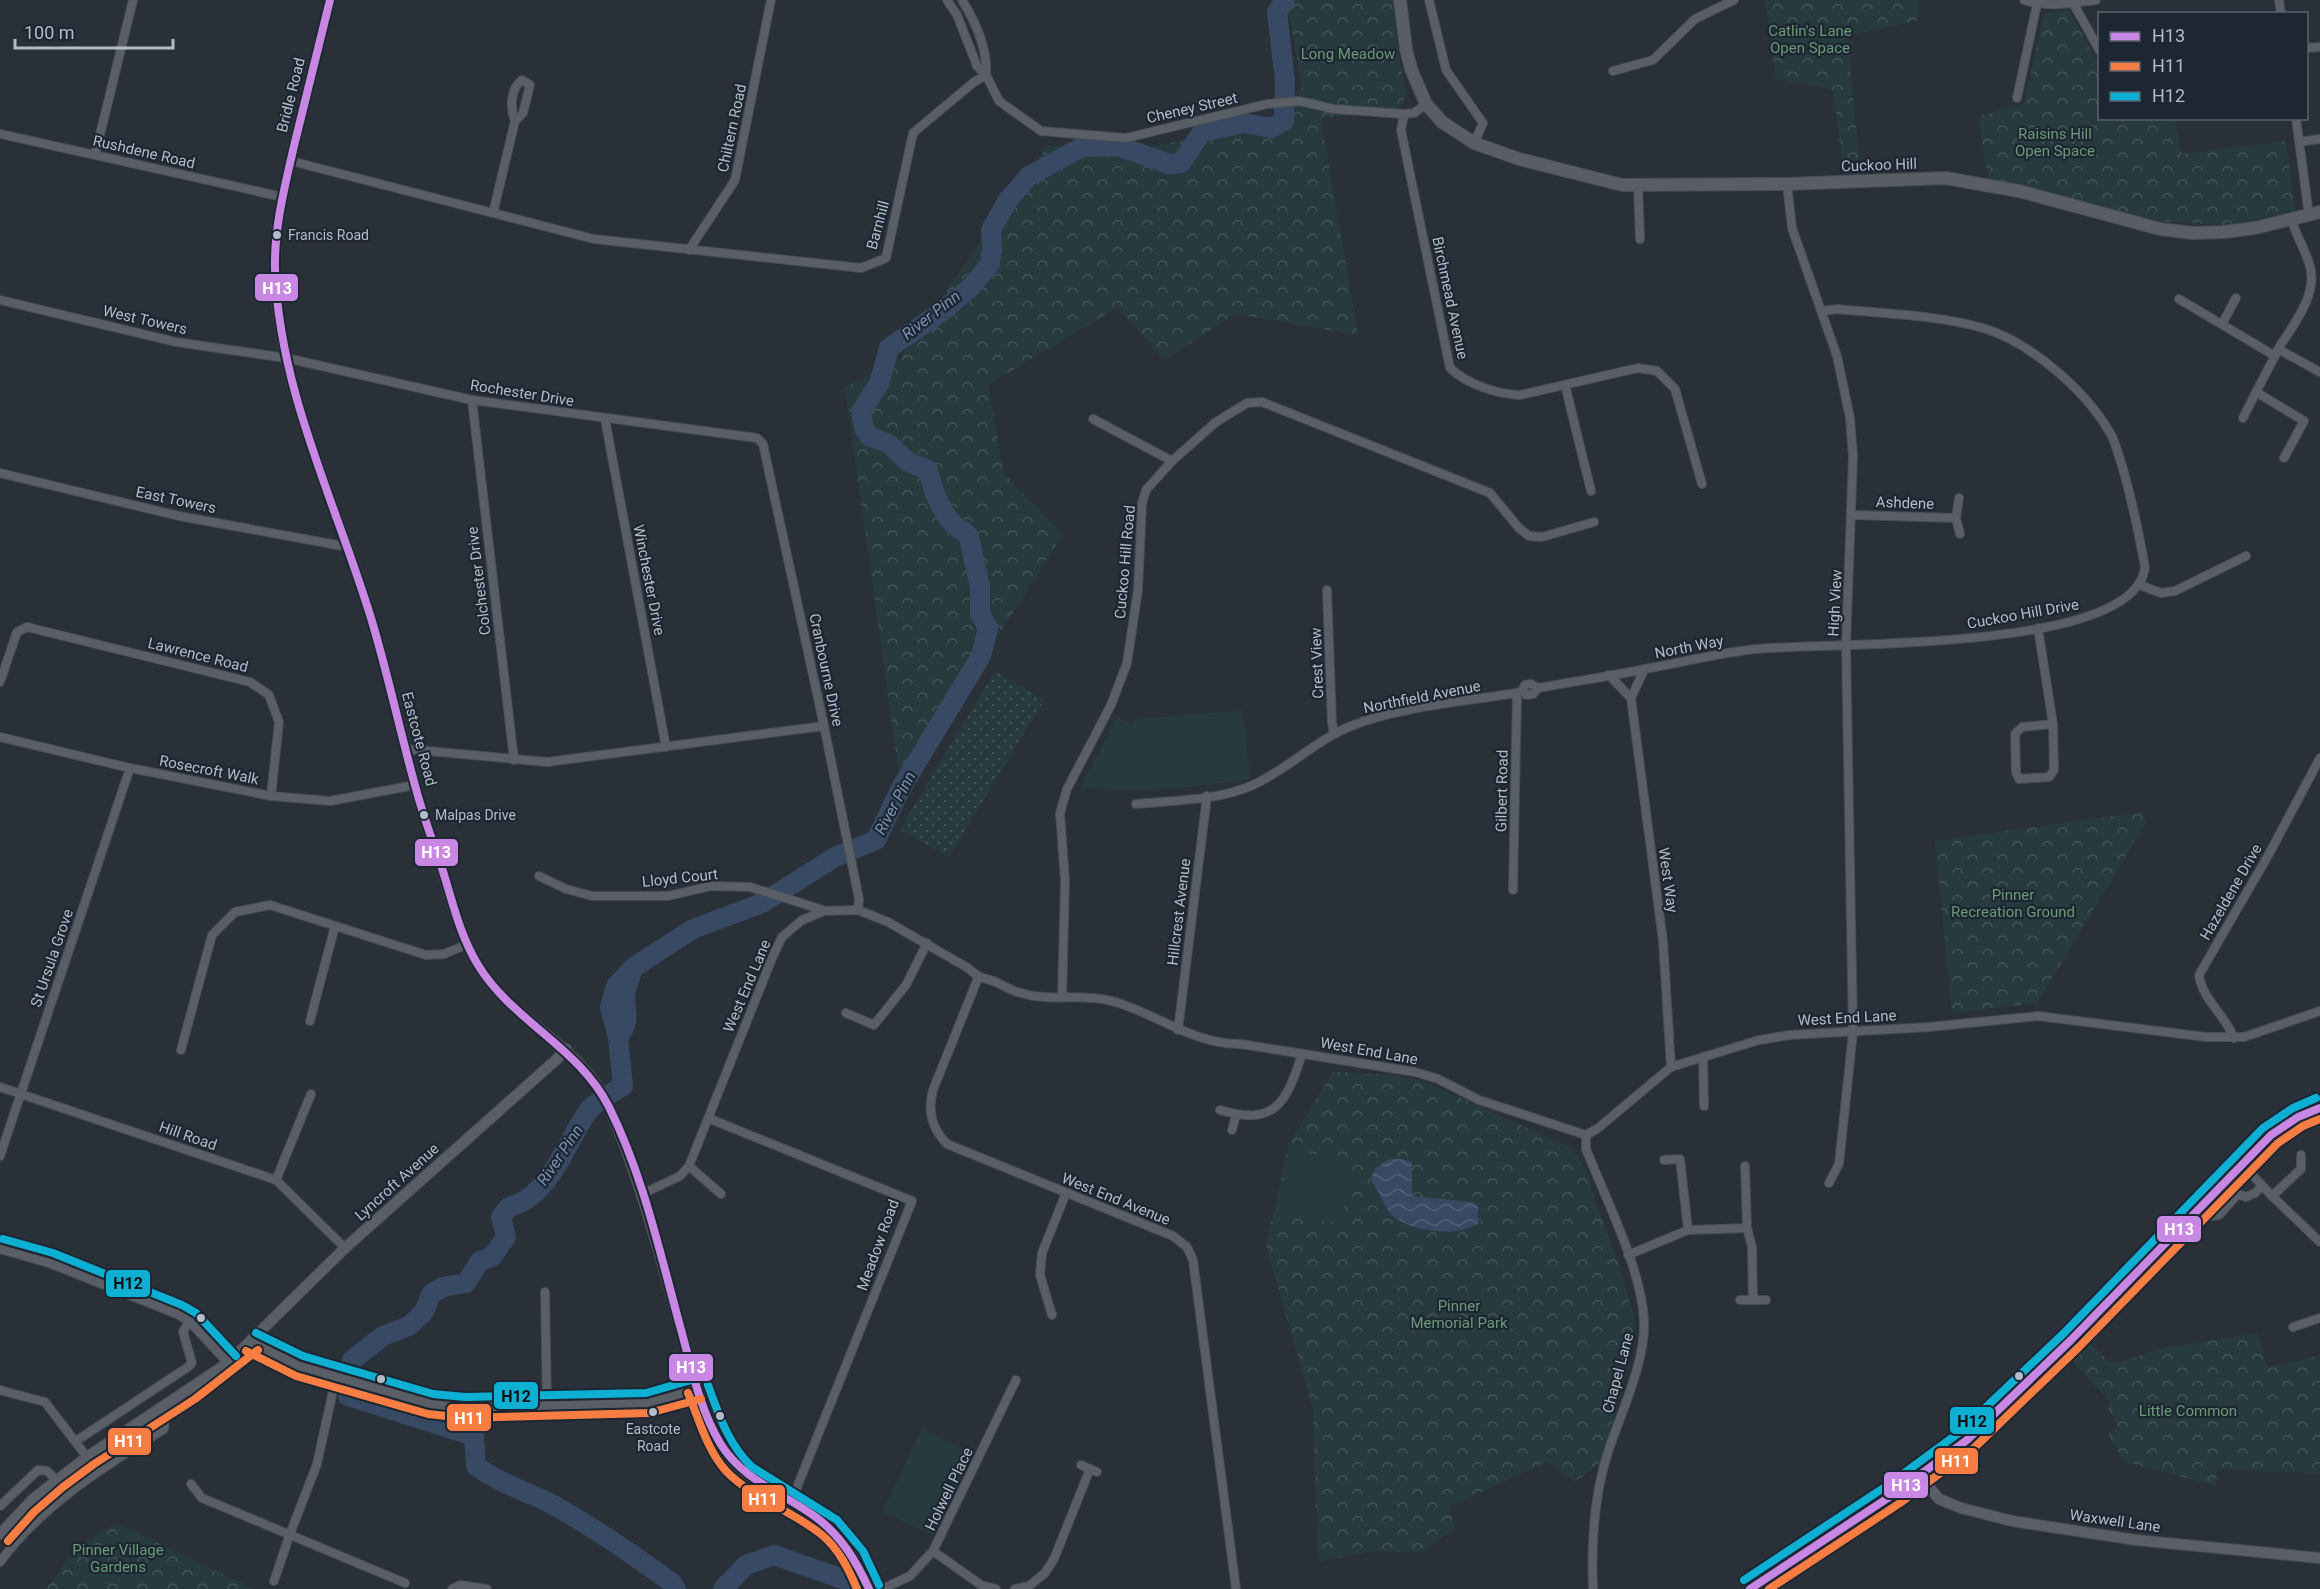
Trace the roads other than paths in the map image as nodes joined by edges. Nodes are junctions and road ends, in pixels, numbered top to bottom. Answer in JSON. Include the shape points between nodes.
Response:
{"nodes":[{"id":1,"x":133,"y":0,"type":"edge"},
{"id":2,"x":330,"y":0,"type":"edge"},
{"id":3,"x":771,"y":0,"type":"edge"},
{"id":4,"x":961,"y":0,"type":"edge"},
{"id":5,"x":1400,"y":0,"type":"edge"},
{"id":6,"x":1429,"y":0,"type":"edge"},
{"id":7,"x":1734,"y":0,"type":"edge"},
{"id":8,"x":2024,"y":0,"type":"edge"},
{"id":9,"x":2096,"y":0,"type":"edge"},
{"id":10,"x":949,"y":3,"type":"edge"},
{"id":11,"x":2073,"y":3,"type":"junction"},
{"id":12,"x":2037,"y":4,"type":"junction"},
{"id":13,"x":2098,"y":47,"type":"edge"},
{"id":14,"x":1613,"y":71,"type":"dead end"},
{"id":15,"x":986,"y":75,"type":"junction"},
{"id":16,"x":2017,"y":98,"type":"dead end"},
{"id":17,"x":1426,"y":104,"type":"junction"},
{"id":18,"x":1404,"y":114,"type":"junction"},
{"id":19,"x":2296,"y":120,"type":"edge"},
{"id":20,"x":515,"y":121,"type":"dead end"},
{"id":21,"x":0,"y":134,"type":"edge"},
{"id":22,"x":2320,"y":140,"type":"edge"},
{"id":23,"x":2299,"y":142,"type":"junction"},
{"id":24,"x":1474,"y":143,"type":"junction"},
{"id":25,"x":95,"y":155,"type":"junction"},
{"id":26,"x":291,"y":161,"type":"junction"},
{"id":27,"x":1787,"y":184,"type":"junction"},
{"id":28,"x":1638,"y":185,"type":"junction"},
{"id":29,"x":283,"y":197,"type":"junction"},
{"id":30,"x":493,"y":213,"type":"junction"},
{"id":31,"x":2315,"y":213,"type":"edge"},
{"id":32,"x":2291,"y":219,"type":"junction"},
{"id":33,"x":1640,"y":239,"type":"dead end"},
{"id":34,"x":689,"y":250,"type":"junction"},
{"id":35,"x":2236,"y":298,"type":"dead end"},
{"id":36,"x":2179,"y":299,"type":"dead end"},
{"id":37,"x":0,"y":300,"type":"edge"},
{"id":38,"x":1823,"y":311,"type":"junction"},
{"id":39,"x":2222,"y":324,"type":"junction"},
{"id":40,"x":2276,"y":353,"type":"junction"},
{"id":41,"x":286,"y":358,"type":"junction"},
{"id":42,"x":2320,"y":372,"type":"edge"},
{"id":43,"x":1565,"y":385,"type":"junction"},
{"id":44,"x":2256,"y":392,"type":"junction"},
{"id":45,"x":472,"y":400,"type":"junction"},
{"id":46,"x":2243,"y":418,"type":"dead end"},
{"id":47,"x":605,"y":419,"type":"junction"},
{"id":48,"x":1093,"y":420,"type":"dead end"},
{"id":49,"x":757,"y":438,"type":"joint"},
{"id":50,"x":2284,"y":458,"type":"dead end"},
{"id":51,"x":1172,"y":461,"type":"junction"},
{"id":52,"x":0,"y":473,"type":"edge"},
{"id":53,"x":1702,"y":484,"type":"dead end"},
{"id":54,"x":1591,"y":491,"type":"dead end"},
{"id":55,"x":1959,"y":498,"type":"dead end"},
{"id":56,"x":1852,"y":515,"type":"junction"},
{"id":57,"x":1956,"y":518,"type":"junction"},
{"id":58,"x":1594,"y":522,"type":"dead end"},
{"id":59,"x":1960,"y":534,"type":"dead end"},
{"id":60,"x":348,"y":547,"type":"junction"},
{"id":61,"x":2246,"y":556,"type":"dead end"},
{"id":62,"x":2140,"y":585,"type":"junction"},
{"id":63,"x":1327,"y":590,"type":"dead end"},
{"id":64,"x":2038,"y":628,"type":"junction"},
{"id":65,"x":1846,"y":645,"type":"junction"},
{"id":66,"x":1644,"y":670,"type":"junction"},
{"id":67,"x":1609,"y":675,"type":"junction"},
{"id":68,"x":0,"y":682,"type":"edge"},
{"id":69,"x":1519,"y":692,"type":"junction"},
{"id":70,"x":1631,"y":698,"type":"junction"},
{"id":71,"x":2053,"y":724,"type":"junction"},
{"id":72,"x":824,"y":726,"type":"junction"},
{"id":73,"x":1334,"y":734,"type":"junction"},
{"id":74,"x":0,"y":737,"type":"edge"},
{"id":75,"x":666,"y":747,"type":"junction"},
{"id":76,"x":406,"y":749,"type":"junction"},
{"id":77,"x":2320,"y":758,"type":"edge"},
{"id":78,"x":514,"y":760,"type":"junction"},
{"id":79,"x":130,"y":768,"type":"junction"},
{"id":80,"x":415,"y":785,"type":"junction"},
{"id":81,"x":271,"y":796,"type":"junction"},
{"id":82,"x":1207,"y":796,"type":"junction"},
{"id":83,"x":1136,"y":804,"type":"dead end"},
{"id":84,"x":538,"y":876,"type":"dead end"},
{"id":85,"x":1513,"y":890,"type":"dead end"},
{"id":86,"x":824,"y":910,"type":"junction"},
{"id":87,"x":858,"y":910,"type":"junction"},
{"id":88,"x":335,"y":926,"type":"junction"},
{"id":89,"x":468,"y":944,"type":"junction"},
{"id":90,"x":927,"y":944,"type":"junction"},
{"id":91,"x":978,"y":978,"type":"junction"},
{"id":92,"x":1062,"y":997,"type":"junction"},
{"id":93,"x":2320,"y":1011,"type":"edge"},
{"id":94,"x":846,"y":1013,"type":"dead end"},
{"id":95,"x":310,"y":1021,"type":"dead end"},
{"id":96,"x":1178,"y":1030,"type":"junction"},
{"id":97,"x":1853,"y":1032,"type":"junction"},
{"id":98,"x":2234,"y":1038,"type":"junction"},
{"id":99,"x":566,"y":1049,"type":"junction"},
{"id":100,"x":181,"y":1050,"type":"dead end"},
{"id":101,"x":1302,"y":1054,"type":"junction"},
{"id":102,"x":1703,"y":1057,"type":"junction"},
{"id":103,"x":1671,"y":1067,"type":"junction"},
{"id":104,"x":0,"y":1087,"type":"edge"},
{"id":105,"x":21,"y":1094,"type":"junction"},
{"id":106,"x":311,"y":1094,"type":"dead end"},
{"id":107,"x":1704,"y":1106,"type":"dead end"},
{"id":108,"x":2320,"y":1108,"type":"edge"},
{"id":109,"x":1220,"y":1110,"type":"dead end"},
{"id":110,"x":1236,"y":1115,"type":"junction"},
{"id":111,"x":708,"y":1118,"type":"junction"},
{"id":112,"x":1232,"y":1130,"type":"dead end"},
{"id":113,"x":1586,"y":1135,"type":"junction"},
{"id":114,"x":2301,"y":1155,"type":"dead end"},
{"id":115,"x":0,"y":1156,"type":"edge"},
{"id":116,"x":1664,"y":1160,"type":"dead end"},
{"id":117,"x":2242,"y":1164,"type":"junction"},
{"id":118,"x":689,"y":1166,"type":"junction"},
{"id":119,"x":1745,"y":1167,"type":"dead end"},
{"id":120,"x":276,"y":1180,"type":"junction"},
{"id":121,"x":1829,"y":1183,"type":"dead end"},
{"id":122,"x":2262,"y":1186,"type":"junction"},
{"id":123,"x":1066,"y":1193,"type":"junction"},
{"id":124,"x":642,"y":1194,"type":"junction"},
{"id":125,"x":721,"y":1194,"type":"dead end"},
{"id":126,"x":2272,"y":1196,"type":"junction"},
{"id":127,"x":2200,"y":1207,"type":"junction"},
{"id":128,"x":1747,"y":1228,"type":"junction"},
{"id":129,"x":1688,"y":1230,"type":"junction"},
{"id":130,"x":2320,"y":1242,"type":"edge"},
{"id":131,"x":345,"y":1248,"type":"junction"},
{"id":132,"x":0,"y":1249,"type":"edge"},
{"id":133,"x":1628,"y":1255,"type":"junction"},
{"id":134,"x":545,"y":1292,"type":"dead end"},
{"id":135,"x":1740,"y":1300,"type":"dead end"},
{"id":136,"x":1753,"y":1300,"type":"junction"},
{"id":137,"x":1766,"y":1300,"type":"dead end"},
{"id":138,"x":1052,"y":1315,"type":"dead end"},
{"id":139,"x":2320,"y":1318,"type":"edge"},
{"id":140,"x":189,"y":1321,"type":"junction"},
{"id":141,"x":2293,"y":1327,"type":"dead end"},
{"id":142,"x":251,"y":1342,"type":"junction"},
{"id":143,"x":228,"y":1363,"type":"junction"},
{"id":144,"x":340,"y":1378,"type":"junction"},
{"id":145,"x":1016,"y":1380,"type":"dead end"},
{"id":146,"x":698,"y":1389,"type":"junction"},
{"id":147,"x":0,"y":1390,"type":"edge"},
{"id":148,"x":547,"y":1405,"type":"junction"},
{"id":149,"x":161,"y":1408,"type":"junction"},
{"id":150,"x":76,"y":1441,"type":"junction"},
{"id":151,"x":87,"y":1457,"type":"junction"},
{"id":152,"x":1080,"y":1465,"type":"dead end"},
{"id":153,"x":1920,"y":1476,"type":"junction"},
{"id":154,"x":56,"y":1480,"type":"junction"},
{"id":155,"x":191,"y":1484,"type":"dead end"},
{"id":156,"x":791,"y":1502,"type":"junction"},
{"id":157,"x":0,"y":1506,"type":"edge"},
{"id":158,"x":0,"y":1534,"type":"edge"},
{"id":159,"x":290,"y":1534,"type":"junction"},
{"id":160,"x":933,"y":1551,"type":"junction"},
{"id":161,"x":2320,"y":1558,"type":"edge"},
{"id":162,"x":0,"y":1562,"type":"edge"},
{"id":163,"x":274,"y":1581,"type":"dead end"},
{"id":164,"x":405,"y":1583,"type":"dead end"},
{"id":165,"x":452,"y":1589,"type":"edge"},
{"id":166,"x":487,"y":1589,"type":"edge"},
{"id":167,"x":869,"y":1589,"type":"edge"},
{"id":168,"x":882,"y":1589,"type":"edge"},
{"id":169,"x":996,"y":1589,"type":"edge"},
{"id":170,"x":1015,"y":1589,"type":"edge"},
{"id":171,"x":1236,"y":1589,"type":"edge"},
{"id":172,"x":1593,"y":1589,"type":"edge"},
{"id":173,"x":1750,"y":1589,"type":"edge"}],
"edges":[{"from":1,"to":25,"type":"street"},
{"from":2,"to":26,"type":"street","name":"Bridle Road"},
{"from":3,"to":34,"type":"street","name":"Chiltern Road","via":[[735,180]]},
{"from":4,"to":10,"type":"street"},
{"from":4,"to":15,"type":"street","name":"Cheney Street","via":[[970,12],[987,61]]},
{"from":5,"to":17,"type":"main road","name":"Cuckoo Hill","via":[[1411,69]]},
{"from":6,"to":24,"type":"street","via":[[1446,70],[1483,123]]},
{"from":7,"to":14,"type":"street","via":[[1695,20],[1653,60]]},
{"from":8,"to":12,"type":"street"},
{"from":9,"to":11,"type":"street"},
{"from":10,"to":15,"type":"street","name":"Cheney Street","via":[[977,66]]},
{"from":11,"to":12,"type":"street"},
{"from":11,"to":13,"type":"street"},
{"from":12,"to":16,"type":"street"},
{"from":15,"to":18,"type":"street","name":"Cheney Street","via":[[999,101],[1041,131],[1126,138],[1268,104],[1299,101]]},
{"from":15,"to":34,"type":"street","name":"Barnhill","via":[[913,133],[886,258],[861,268]]},
{"from":17,"to":18,"type":"street","name":"Cheney Street","via":[[1414,113]]},
{"from":17,"to":24,"type":"main road","name":"Cuckoo Hill","via":[[1442,122]]},
{"from":18,"to":43,"type":"street","name":"Birchmead Avenue","via":[[1401,130],[1450,368],[1460,378],[1506,394],[1520,396]]},
{"from":19,"to":23,"type":"street"},
{"from":20,"to":30,"type":"street"},
{"from":21,"to":25,"type":"street","name":"Rushdene Road"},
{"from":22,"to":23,"type":"street"},
{"from":23,"to":31,"type":"street"},
{"from":24,"to":28,"type":"main road","name":"Cuckoo Hill","via":[[1519,159],[1622,185]]},
{"from":25,"to":29,"type":"street","name":"Rushdene Road"},
{"from":26,"to":29,"type":"street","name":"Bridle Road"},
{"from":26,"to":30,"type":"street"},
{"from":27,"to":28,"type":"main road","name":"Cuckoo Hill"},
{"from":27,"to":32,"type":"main road","name":"Cuckoo Hill","via":[[1945,178],[2019,191],[2160,229],[2193,233],[2255,228]]},
{"from":27,"to":38,"type":"street","name":"High View","via":[[1792,228]]},
{"from":28,"to":33,"type":"street"},
{"from":29,"to":41,"type":"street","name":"Eastcote Road","via":[[275,268],[279,327]]},
{"from":30,"to":34,"type":"street","via":[[594,239]]},
{"from":31,"to":32,"type":"main road","name":"Cuckoo Hill"},
{"from":32,"to":40,"type":"street","via":[[2311,266],[2311,285],[2307,301]]},
{"from":35,"to":39,"type":"street"},
{"from":36,"to":39,"type":"street"},
{"from":37,"to":41,"type":"street","name":"West Towers","via":[[176,342]]},
{"from":38,"to":56,"type":"street","name":"High View","via":[[1850,418]]},
{"from":38,"to":62,"type":"street","via":[[1838,309],[1956,321],[1986,329],[2042,359],[2090,404],[2110,432],[2131,491],[2145,567]]},
{"from":39,"to":40,"type":"street"},
{"from":40,"to":42,"type":"street"},
{"from":40,"to":44,"type":"street"},
{"from":41,"to":45,"type":"street","name":"Rochester Drive"},
{"from":41,"to":60,"type":"street","name":"Eastcote Road","via":[[310,442]]},
{"from":43,"to":53,"type":"street","name":"Birchmead Avenue","via":[[1638,368],[1657,371],[1675,389]]},
{"from":43,"to":54,"type":"street"},
{"from":44,"to":46,"type":"street"},
{"from":44,"to":50,"type":"street","via":[[2304,421]]},
{"from":45,"to":47,"type":"street","name":"Rochester Drive"},
{"from":45,"to":78,"type":"street","name":"Colchester Drive"},
{"from":47,"to":49,"type":"street","name":"Rochester Drive"},
{"from":47,"to":75,"type":"street","name":"Winchester Drive"},
{"from":48,"to":51,"type":"street"},
{"from":49,"to":72,"type":"street","name":"Cranbourne Drive","via":[[763,444]]},
{"from":51,"to":58,"type":"street","name":"Cuckoo Hill Road","via":[[1216,422],[1247,403],[1262,402],[1490,492],[1529,536],[1542,537]]},
{"from":51,"to":92,"type":"street","name":"Cuckoo Hill Road","via":[[1146,490],[1142,503],[1138,590],[1127,663],[1111,705],[1067,789],[1060,813],[1065,881]]},
{"from":52,"to":60,"type":"street","name":"East Towers","via":[[179,516]]},
{"from":55,"to":57,"type":"street"},
{"from":56,"to":57,"type":"street","name":"Ashdene"},
{"from":56,"to":65,"type":"street","name":"High View"},
{"from":57,"to":59,"type":"street"},
{"from":60,"to":76,"type":"street","name":"Eastcote Road","via":[[371,616]]},
{"from":61,"to":62,"type":"street","via":[[2175,591],[2161,593]]},
{"from":62,"to":64,"type":"street","name":"Cuckoo Hill Drive","via":[[2130,595],[2088,616]]},
{"from":63,"to":73,"type":"street","name":"Crest View"},
{"from":64,"to":65,"type":"street","name":"Cuckoo Hill Drive","via":[[1979,638]]},
{"from":64,"to":71,"type":"street"},
{"from":65,"to":66,"type":"street","name":"North Way","via":[[1750,649]]},
{"from":65,"to":97,"type":"street","name":"High View"},
{"from":66,"to":67,"type":"street","name":"North Way"},
{"from":66,"to":70,"type":"street"},
{"from":67,"to":69,"type":"street","name":"North Way","via":[[1538,688],[1533,694]]},
{"from":67,"to":70,"type":"street"},
{"from":68,"to":81,"type":"street","name":"Lawrence Road","via":[[17,632],[27,627],[250,682],[269,695],[279,722]]},
{"from":69,"to":73,"type":"street","name":"Northfield Avenue","via":[[1382,716]]},
{"from":69,"to":85,"type":"street","name":"Gilbert Road"},
{"from":70,"to":103,"type":"street","name":"West Way","via":[[1663,941]]},
{"from":71,"to":71,"type":"street","via":[[2022,728],[2015,734],[2019,779],[2049,777],[2054,770]]},
{"from":72,"to":75,"type":"street"},
{"from":72,"to":87,"type":"street","name":"Cranbourne Drive"},
{"from":73,"to":82,"type":"street","name":"Northfield Avenue","via":[[1253,785]]},
{"from":74,"to":79,"type":"street","name":"Rosecroft Walk"},
{"from":75,"to":78,"type":"street","via":[[547,762]]},
{"from":76,"to":78,"type":"street"},
{"from":76,"to":80,"type":"street","name":"Eastcote Road"},
{"from":77,"to":98,"type":"street","name":"Hazeldene Drive","via":[[2199,975],[2200,987]]},
{"from":79,"to":81,"type":"street","name":"Rosecroft Walk"},
{"from":79,"to":105,"type":"street","name":"St Ursula Grove"},
{"from":80,"to":81,"type":"street","name":"Rosecroft Walk","via":[[330,801]]},
{"from":80,"to":89,"type":"street","name":"Eastcote Road"},
{"from":82,"to":83,"type":"street","name":"Northfield Avenue"},
{"from":82,"to":96,"type":"street","name":"Hillcrest Avenue"},
{"from":84,"to":86,"type":"street","name":"Lloyd Court","via":[[591,896],[668,896],[711,886],[750,887]]},
{"from":86,"to":87,"type":"street","name":"West End Lane"},
{"from":86,"to":111,"type":"street","name":"West End Lane","via":[[801,920],[782,937]]},
{"from":87,"to":90,"type":"street","name":"West End Lane"},
{"from":88,"to":89,"type":"street","via":[[426,955],[444,954]]},
{"from":88,"to":95,"type":"street"},
{"from":88,"to":100,"type":"street","via":[[270,905],[235,912],[212,935]]},
{"from":89,"to":99,"type":"street","name":"Eastcote Road","via":[[493,985]]},
{"from":90,"to":91,"type":"street","name":"West End Lane"},
{"from":90,"to":94,"type":"street","via":[[906,985],[874,1025]]},
{"from":91,"to":92,"type":"street","name":"West End Lane","via":[[1022,994]]},
{"from":91,"to":123,"type":"street","name":"West End Avenue","via":[[933,1090],[931,1121],[947,1144]]},
{"from":92,"to":96,"type":"street","name":"West End Lane","via":[[1112,1001]]},
{"from":93,"to":98,"type":"street","name":"West End Lane"},
{"from":96,"to":101,"type":"street","name":"West End Lane","via":[[1223,1044]]},
{"from":97,"to":98,"type":"street","name":"West End Lane","via":[[2038,1016]]},
{"from":97,"to":102,"type":"street","name":"West End Lane","via":[[1760,1040]]},
{"from":97,"to":121,"type":"street","name":"High View","via":[[1839,1164]]},
{"from":99,"to":124,"type":"street","name":"Eastcote Road","via":[[609,1106]]},
{"from":99,"to":131,"type":"street","name":"Lyncroft Avenue"},
{"from":101,"to":110,"type":"street","via":[[1291,1088],[1281,1103],[1265,1112]]},
{"from":101,"to":113,"type":"street","name":"West End Lane","via":[[1415,1071],[1479,1100]]},
{"from":102,"to":103,"type":"street","name":"West End Lane"},
{"from":102,"to":107,"type":"street"},
{"from":103,"to":113,"type":"street","name":"West End Lane"},
{"from":104,"to":105,"type":"street","name":"Hill Road"},
{"from":105,"to":115,"type":"street","name":"St Ursula Grove"},
{"from":105,"to":120,"type":"street","name":"Hill Road"},
{"from":106,"to":120,"type":"street"},
{"from":108,"to":117,"type":"street","via":[[2271,1135]]},
{"from":109,"to":110,"type":"street"},
{"from":110,"to":112,"type":"street"},
{"from":111,"to":118,"type":"street","name":"West End Lane"},
{"from":111,"to":156,"type":"street","name":"Meadow Road","via":[[912,1201]]},
{"from":113,"to":133,"type":"street","name":"Chapel Lane","via":[[1586,1149]]},
{"from":114,"to":126,"type":"street","via":[[2301,1169]]},
{"from":116,"to":129,"type":"street","via":[[1680,1159]]},
{"from":117,"to":122,"type":"street"},
{"from":117,"to":127,"type":"street"},
{"from":118,"to":124,"type":"street","via":[[680,1176]]},
{"from":118,"to":125,"type":"street"},
{"from":119,"to":128,"type":"street"},
{"from":120,"to":131,"type":"street","name":"Hill Road"},
{"from":122,"to":126,"type":"street"},
{"from":122,"to":127,"type":"street","via":[[2246,1197],[2238,1194],[2219,1215],[2212,1216]]},
{"from":123,"to":138,"type":"street","via":[[1042,1253],[1040,1275]]},
{"from":123,"to":171,"type":"street","name":"West End Avenue","via":[[1173,1236],[1187,1247],[1193,1260]]},
{"from":124,"to":146,"type":"street","name":"Eastcote Road"},
{"from":126,"to":130,"type":"street"},
{"from":127,"to":153,"type":"street","via":[[2071,1341],[1967,1440]]},
{"from":128,"to":129,"type":"street"},
{"from":128,"to":136,"type":"street","via":[[1752,1247]]},
{"from":129,"to":133,"type":"street"},
{"from":131,"to":142,"type":"street","name":"Lyncroft Avenue"},
{"from":132,"to":140,"type":"street","via":[[49,1263]]},
{"from":133,"to":172,"type":"street","name":"Chapel Lane","via":[[1641,1302],[1643,1339],[1599,1490]]},
{"from":134,"to":148,"type":"street"},
{"from":135,"to":136,"type":"street"},
{"from":136,"to":137,"type":"street"},
{"from":139,"to":141,"type":"street"},
{"from":140,"to":143,"type":"street"},
{"from":140,"to":150,"type":"street","via":[[183,1332],[192,1363]]},
{"from":142,"to":143,"type":"street","name":"Lyncroft Avenue"},
{"from":142,"to":144,"type":"street","via":[[299,1366]]},
{"from":143,"to":149,"type":"street","name":"Lyncroft Avenue"},
{"from":144,"to":148,"type":"street","via":[[431,1404],[465,1408]]},
{"from":144,"to":159,"type":"street","via":[[317,1464]]},
{"from":145,"to":160,"type":"street","name":"Holwell Place"},
{"from":146,"to":148,"type":"street","via":[[648,1403]]},
{"from":146,"to":156,"type":"street","name":"Eastcote Road","via":[[718,1440],[733,1463]]},
{"from":147,"to":150,"type":"street","via":[[45,1402]]},
{"from":149,"to":151,"type":"street","name":"Lyncroft Avenue"},
{"from":149,"to":162,"type":"street","via":[[164,1429],[56,1503]]},
{"from":150,"to":151,"type":"street"},
{"from":151,"to":154,"type":"street","name":"Lyncroft Avenue"},
{"from":152,"to":170,"type":"street","via":[[1094,1470],[1054,1559],[1029,1586]]},
{"from":153,"to":161,"type":"street","name":"Waxwell Lane","via":[[1939,1499],[2012,1521],[2136,1540]]},
{"from":153,"to":173,"type":"street"},
{"from":154,"to":157,"type":"street","via":[[47,1471],[38,1470]]},
{"from":154,"to":158,"type":"street","name":"Lyncroft Avenue"},
{"from":155,"to":159,"type":"street","via":[[202,1498]]},
{"from":156,"to":167,"type":"street","name":"Eastcote Road","via":[[830,1528],[854,1557]]},
{"from":159,"to":163,"type":"street"},
{"from":159,"to":164,"type":"street"},
{"from":160,"to":168,"type":"street","name":"Holwell Place","via":[[910,1576]]},
{"from":160,"to":169,"type":"street","via":[[981,1585]]},
{"from":165,"to":166,"type":"street","via":[[460,1585]]}]}
